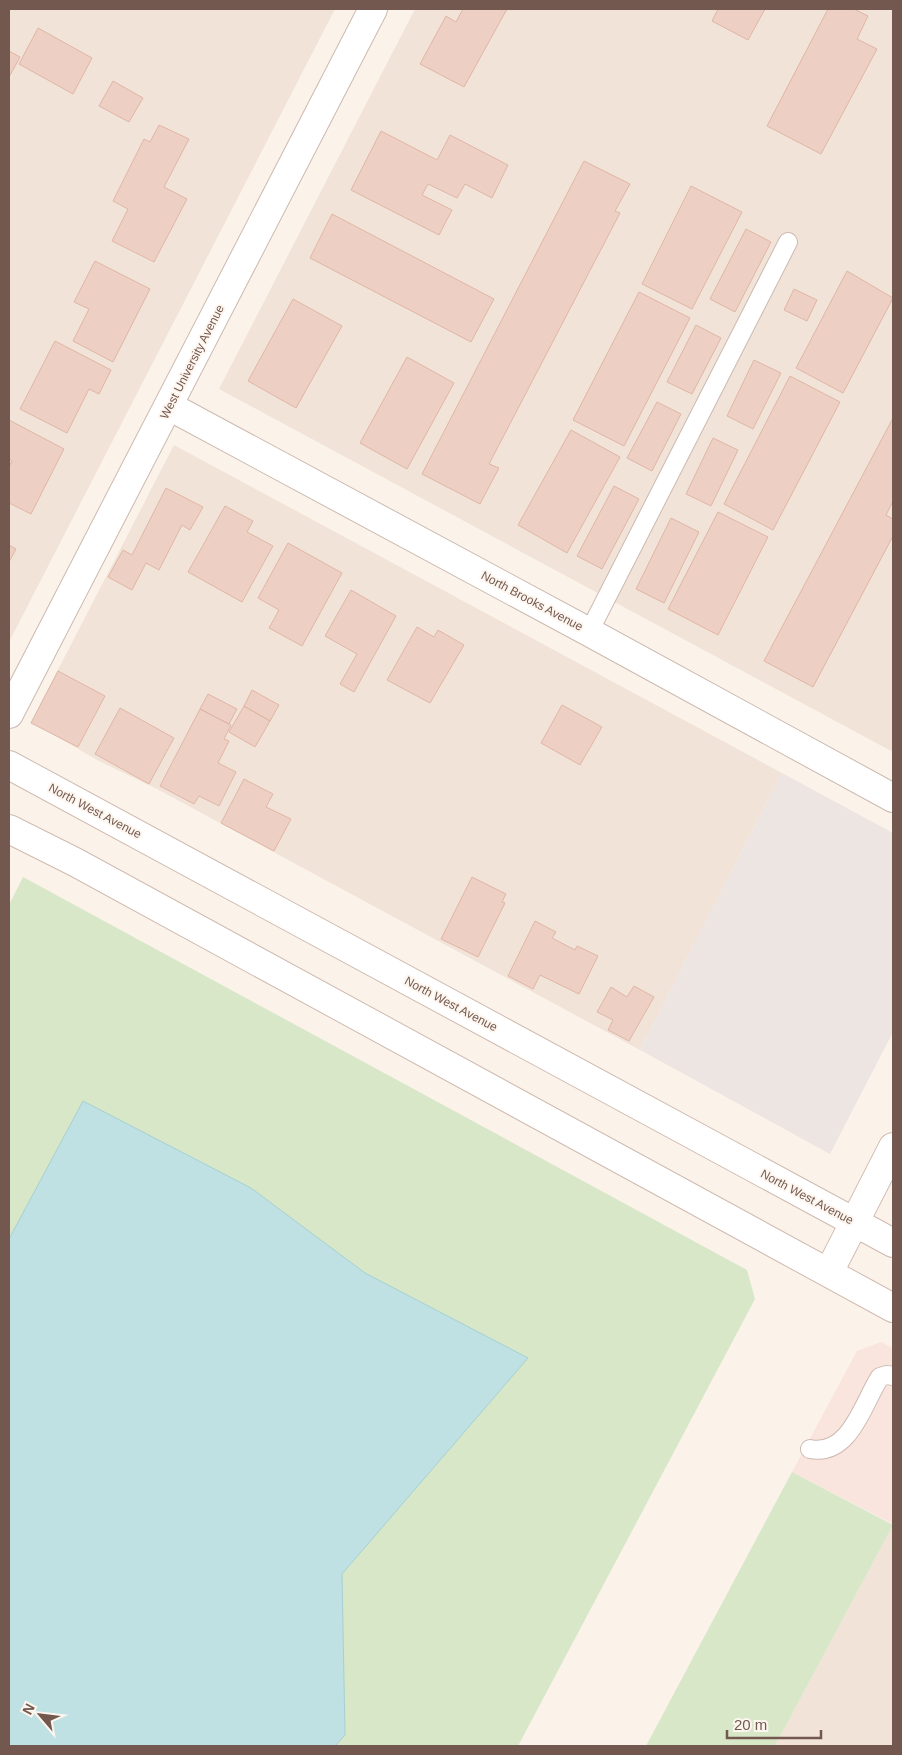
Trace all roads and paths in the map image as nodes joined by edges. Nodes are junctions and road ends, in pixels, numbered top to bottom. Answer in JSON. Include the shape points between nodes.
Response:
{"nodes":[{"id":1,"x":373,"y":9,"type":"edge"},
{"id":2,"x":788,"y":242,"type":"dead end"},
{"id":3,"x":169,"y":406,"type":"junction"},
{"id":4,"x":589,"y":632,"type":"junction"},
{"id":5,"x":9,"y":714,"type":"edge"},
{"id":6,"x":9,"y":765,"type":"edge"},
{"id":7,"x":893,"y":798,"type":"edge"},
{"id":8,"x":9,"y":829,"type":"edge"},
{"id":9,"x":893,"y":1147,"type":"edge"},
{"id":10,"x":855,"y":1223,"type":"junction"},
{"id":11,"x":893,"y":1244,"type":"edge"},
{"id":12,"x":829,"y":1272,"type":"junction"},
{"id":13,"x":893,"y":1308,"type":"edge"},
{"id":14,"x":893,"y":1376,"type":"edge"},
{"id":15,"x":810,"y":1449,"type":"dead end"}],
"edges":[{"from":1,"to":3,"type":"main road","name":"West University Avenue"},
{"from":2,"to":4,"type":"lane"},
{"from":3,"to":4,"type":"main road","name":"North Brooks Avenue"},
{"from":3,"to":5,"type":"main road","name":"West University Avenue"},
{"from":4,"to":7,"type":"main road","name":"North Brooks Avenue"},
{"from":6,"to":10,"type":"main road","name":"North West Avenue"},
{"from":8,"to":12,"type":"main road"},
{"from":9,"to":10,"type":"main road"},
{"from":10,"to":11,"type":"main road","name":"North West Avenue"},
{"from":10,"to":12,"type":"main road"},
{"from":12,"to":13,"type":"main road"},
{"from":14,"to":15,"type":"lane","via":[[880,1378],[848,1436],[825,1449]]}]}
